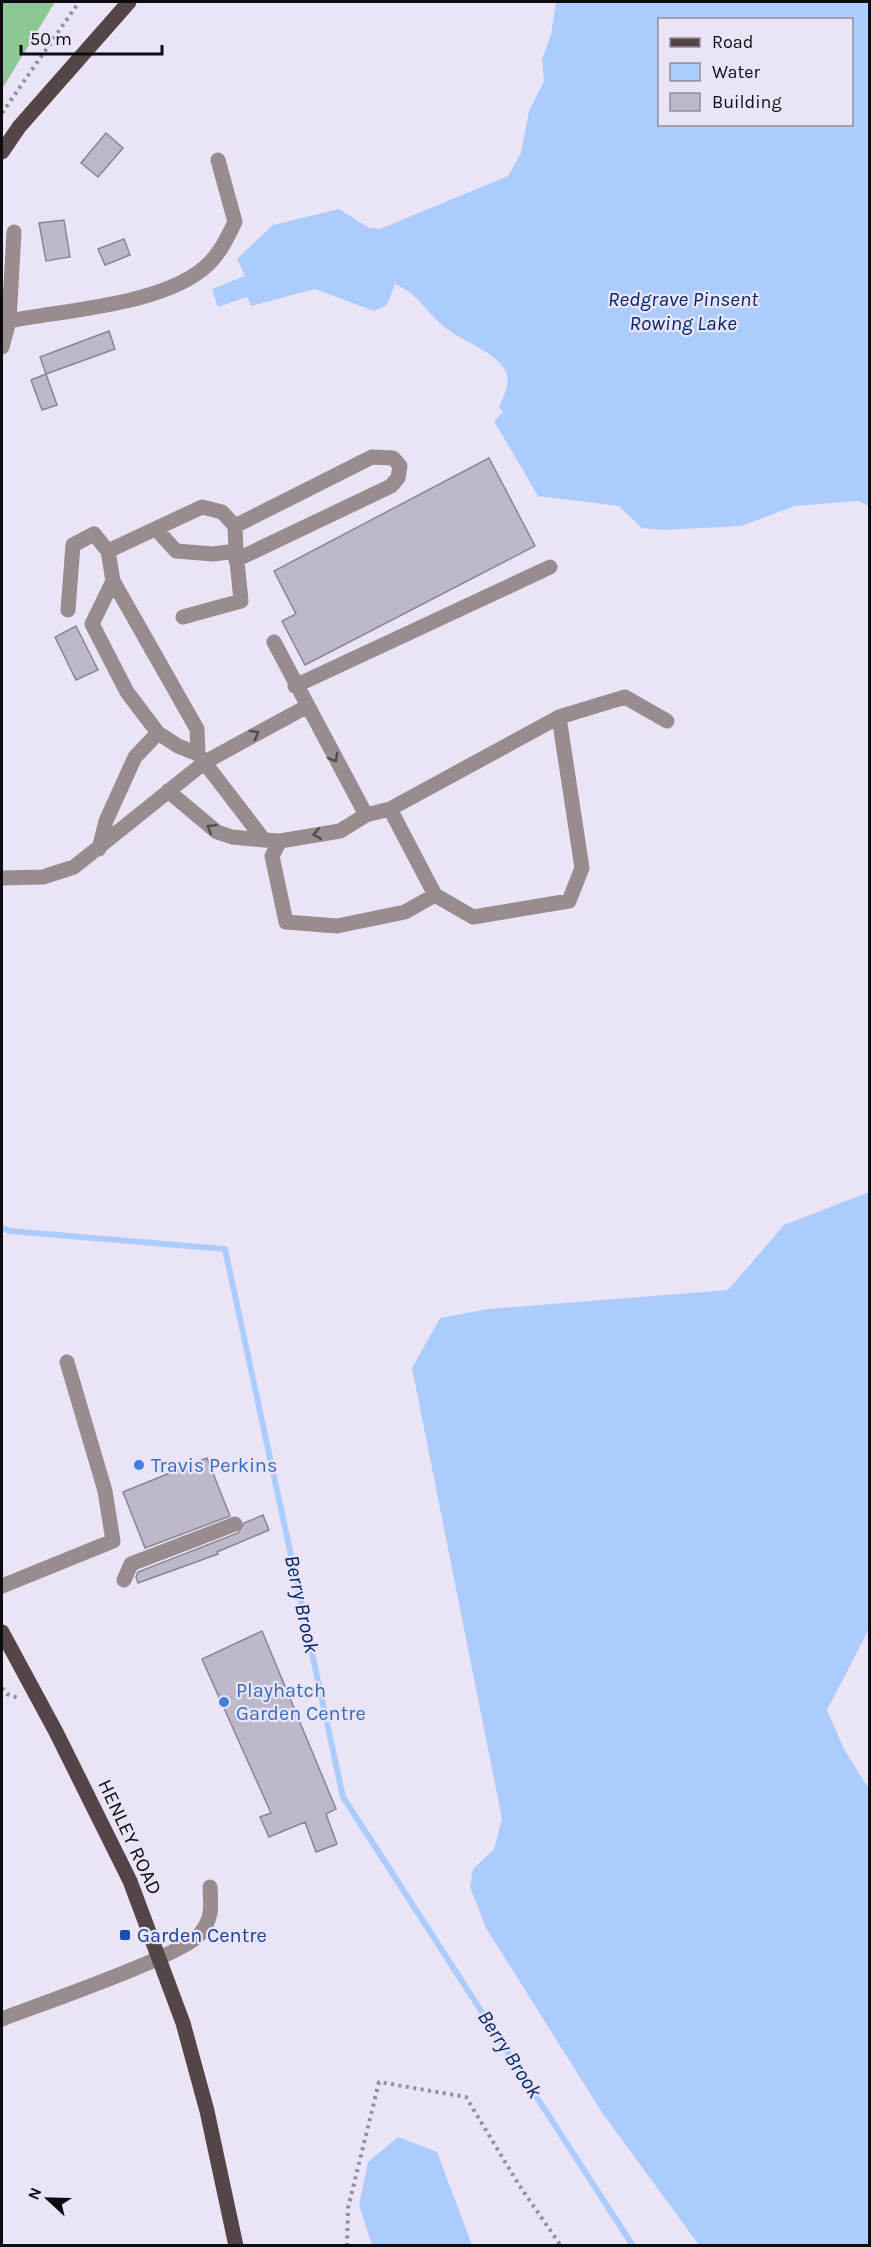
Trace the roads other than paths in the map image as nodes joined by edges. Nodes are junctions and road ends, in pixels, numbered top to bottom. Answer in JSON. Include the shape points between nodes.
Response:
{"nodes":[{"id":1,"x":129,"y":2,"type":"edge"},
{"id":2,"x":2,"y":152,"type":"edge"},
{"id":3,"x":218,"y":160,"type":"dead end"},
{"id":4,"x":14,"y":232,"type":"dead end"},
{"id":5,"x":9,"y":321,"type":"junction"},
{"id":6,"x":2,"y":348,"type":"edge"},
{"id":7,"x":235,"y":526,"type":"junction"},
{"id":8,"x":157,"y":530,"type":"junction"},
{"id":9,"x":108,"y":551,"type":"junction"},
{"id":10,"x":236,"y":556,"type":"junction"},
{"id":11,"x":550,"y":567,"type":"dead end"},
{"id":12,"x":113,"y":580,"type":"junction"},
{"id":13,"x":68,"y":609,"type":"dead end"},
{"id":14,"x":183,"y":617,"type":"dead end"},
{"id":15,"x":274,"y":642,"type":"dead end"},
{"id":16,"x":295,"y":686,"type":"junction"},
{"id":17,"x":306,"y":706,"type":"junction"},
{"id":18,"x":559,"y":717,"type":"junction"},
{"id":19,"x":667,"y":721,"type":"dead end"},
{"id":20,"x":158,"y":732,"type":"junction"},
{"id":21,"x":201,"y":758,"type":"junction"},
{"id":22,"x":168,"y":791,"type":"junction"},
{"id":23,"x":390,"y":809,"type":"junction"},
{"id":24,"x":366,"y":815,"type":"junction"},
{"id":25,"x":264,"y":840,"type":"junction"},
{"id":26,"x":280,"y":841,"type":"junction"},
{"id":27,"x":99,"y":849,"type":"junction"},
{"id":28,"x":2,"y":878,"type":"edge"},
{"id":29,"x":435,"y":895,"type":"junction"},
{"id":30,"x":67,"y":1362,"type":"dead end"},
{"id":31,"x":234,"y":1524,"type":"dead end"},
{"id":32,"x":124,"y":1580,"type":"dead end"},
{"id":33,"x":2,"y":1586,"type":"edge"},
{"id":34,"x":2,"y":1632,"type":"edge"},
{"id":35,"x":210,"y":1887,"type":"dead end"},
{"id":36,"x":159,"y":1958,"type":"junction"},
{"id":37,"x":2,"y":2019,"type":"edge"},
{"id":38,"x":236,"y":2246,"type":"edge"}],
"edges":[{"from":1,"to":2,"type":"main road","via":[[19,127]]},
{"from":3,"to":5,"type":"lane","via":[[235,222],[223,246],[205,268],[170,288],[121,302]]},
{"from":4,"to":5,"type":"lane"},
{"from":5,"to":6,"type":"lane"},
{"from":7,"to":8,"type":"lane","via":[[222,512],[202,507]]},
{"from":7,"to":10,"type":"lane"},
{"from":7,"to":10,"type":"lane","via":[[372,457],[393,458],[400,466],[398,478],[391,486]]},
{"from":8,"to":9,"type":"lane"},
{"from":8,"to":10,"type":"lane","via":[[176,551]]},
{"from":9,"to":12,"type":"lane"},
{"from":9,"to":13,"type":"lane","via":[[94,534],[73,545]]},
{"from":10,"to":14,"type":"lane","via":[[241,601]]},
{"from":11,"to":16,"type":"lane"},
{"from":12,"to":20,"type":"lane","via":[[92,624],[127,692]]},
{"from":12,"to":21,"type":"lane","via":[[197,729]]},
{"from":15,"to":16,"type":"lane"},
{"from":16,"to":17,"type":"lane"},
{"from":21,"to":17,"type":"lane","one_way":true},
{"from":17,"to":24,"type":"lane","one_way":true},
{"from":18,"to":19,"type":"lane","via":[[625,697]]},
{"from":18,"to":23,"type":"lane"},
{"from":18,"to":29,"type":"lane","via":[[582,868],[569,901],[472,917]]},
{"from":20,"to":21,"type":"lane"},
{"from":20,"to":27,"type":"lane","via":[[135,757],[106,820]]},
{"from":21,"to":22,"type":"lane"},
{"from":21,"to":25,"type":"lane"},
{"from":25,"to":22,"type":"lane","one_way":true,"via":[[217,832]]},
{"from":22,"to":27,"type":"lane"},
{"from":23,"to":24,"type":"lane"},
{"from":23,"to":29,"type":"lane"},
{"from":24,"to":26,"type":"lane","one_way":true,"via":[[340,831]]},
{"from":25,"to":26,"type":"lane"},
{"from":26,"to":29,"type":"lane","via":[[272,856],[286,922],[338,926],[405,912]]},
{"from":27,"to":28,"type":"lane","via":[[74,867],[43,878]]},
{"from":30,"to":33,"type":"lane","via":[[105,1491],[113,1541]]},
{"from":31,"to":32,"type":"lane","via":[[131,1564]]},
{"from":34,"to":36,"type":"main road","name":"HENLEY ROAD","via":[[130,1881]]},
{"from":35,"to":36,"type":"lane","via":[[212,1914],[199,1936]]},
{"from":36,"to":37,"type":"lane"},
{"from":36,"to":38,"type":"main road","name":"HENLEY ROAD","via":[[183,2023],[207,2111]]}]}
